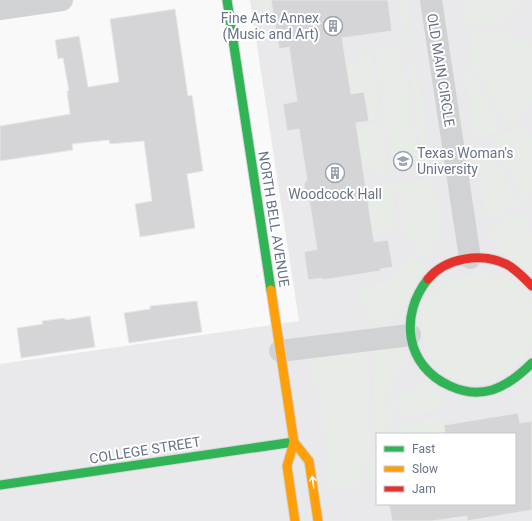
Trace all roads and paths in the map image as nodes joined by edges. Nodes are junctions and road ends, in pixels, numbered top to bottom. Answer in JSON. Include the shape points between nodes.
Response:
{"nodes":[{"id":1,"x":62,"y":0,"type":"edge"},
{"id":2,"x":227,"y":0,"type":"edge"},
{"id":3,"x":431,"y":0,"type":"edge"},
{"id":4,"x":0,"y":9,"type":"edge"},
{"id":5,"x":470,"y":258,"type":"junction"},
{"id":6,"x":532,"y":286,"type":"edge"},
{"id":7,"x":410,"y":335,"type":"junction"},
{"id":8,"x":280,"y":352,"type":"junction"},
{"id":9,"x":532,"y":363,"type":"edge"},
{"id":10,"x":294,"y":442,"type":"junction"},
{"id":11,"x":0,"y":485,"type":"edge"},
{"id":12,"x":295,"y":521,"type":"edge"},
{"id":13,"x":318,"y":521,"type":"edge"}],
"edges":[{"from":1,"to":4,"type":"street"},
{"from":2,"to":8,"type":"street","name":"NORTH BELL AVENUE"},
{"from":3,"to":5,"type":"street","name":"OLD MAIN CIRCLE"},
{"from":5,"to":6,"type":"street","via":[[502,262],[519,272]]},
{"from":5,"to":7,"type":"street","via":[[447,264],[425,281],[413,303]]},
{"from":7,"to":8,"type":"street"},
{"from":7,"to":9,"type":"street","via":[[424,368],[450,387],[470,392],[506,385],[521,376]]},
{"from":8,"to":10,"type":"street","name":"NORTH BELL AVENUE"},
{"from":10,"to":11,"type":"street","name":"COLLEGE STREET"},
{"from":10,"to":12,"type":"street","name":"NORTH BELL AVENUE","via":[[287,466]]},
{"from":13,"to":10,"type":"street","name":"NORTH BELL AVENUE","one_way":true,"via":[[309,462]]}]}
